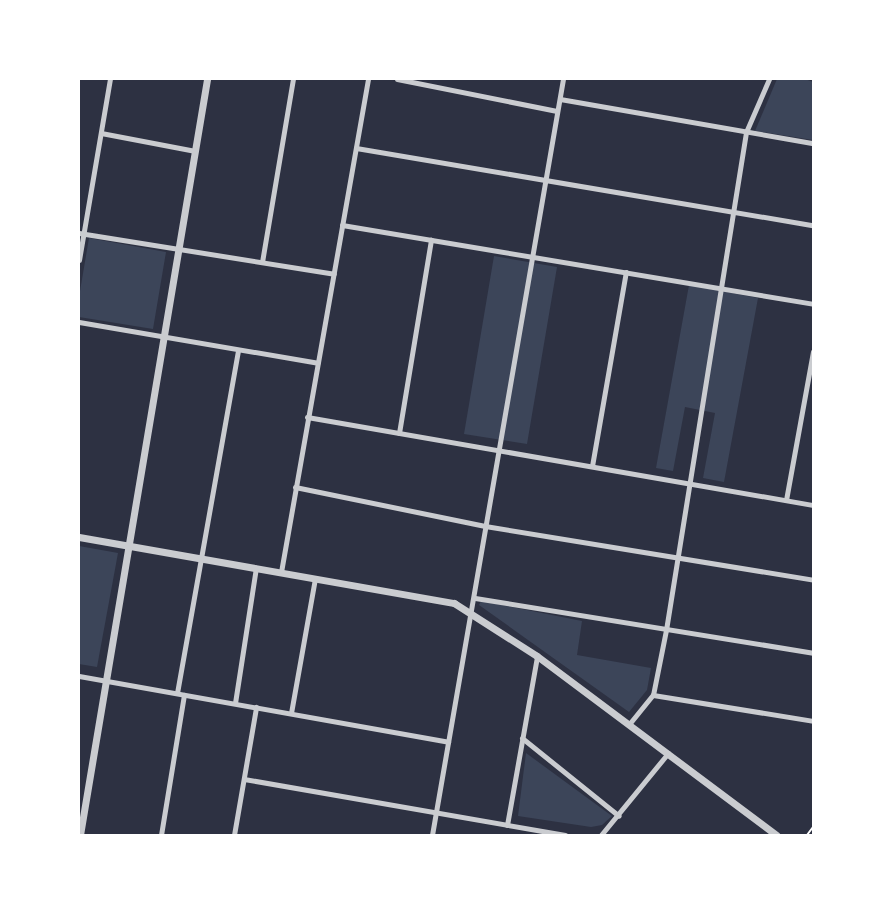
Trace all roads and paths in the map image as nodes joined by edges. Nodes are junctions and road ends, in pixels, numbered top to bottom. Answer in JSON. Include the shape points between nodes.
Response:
{"nodes":[{"id":1,"x":110,"y":79,"type":"edge"},
{"id":2,"x":207,"y":79,"type":"edge"},
{"id":3,"x":293,"y":79,"type":"edge"},
{"id":4,"x":368,"y":79,"type":"edge"},
{"id":5,"x":397,"y":79,"type":"edge"},
{"id":6,"x":563,"y":79,"type":"edge"},
{"id":7,"x":769,"y":79,"type":"edge"},
{"id":8,"x":559,"y":99,"type":"junction"},
{"id":9,"x":557,"y":111,"type":"junction"},
{"id":10,"x":747,"y":132,"type":"junction"},
{"id":11,"x":100,"y":134,"type":"junction"},
{"id":12,"x":813,"y":144,"type":"edge"},
{"id":13,"x":356,"y":148,"type":"junction"},
{"id":14,"x":195,"y":151,"type":"junction"},
{"id":15,"x":546,"y":180,"type":"junction"},
{"id":16,"x":733,"y":212,"type":"junction"},
{"id":17,"x":342,"y":225,"type":"junction"},
{"id":18,"x":813,"y":225,"type":"edge"},
{"id":19,"x":81,"y":233,"type":"edge"},
{"id":20,"x":430,"y":240,"type":"junction"},
{"id":21,"x":179,"y":249,"type":"junction"},
{"id":22,"x":533,"y":257,"type":"junction"},
{"id":23,"x":79,"y":260,"type":"edge"},
{"id":24,"x":262,"y":262,"type":"junction"},
{"id":25,"x":626,"y":272,"type":"junction"},
{"id":26,"x":334,"y":274,"type":"junction"},
{"id":27,"x":720,"y":288,"type":"junction"},
{"id":28,"x":813,"y":304,"type":"edge"},
{"id":29,"x":79,"y":322,"type":"edge"},
{"id":30,"x":164,"y":337,"type":"junction"},
{"id":31,"x":238,"y":351,"type":"junction"},
{"id":32,"x":813,"y":351,"type":"edge"},
{"id":33,"x":318,"y":363,"type":"junction"},
{"id":34,"x":307,"y":417,"type":"junction"},
{"id":35,"x":399,"y":433,"type":"junction"},
{"id":36,"x":499,"y":450,"type":"junction"},
{"id":37,"x":592,"y":466,"type":"junction"},
{"id":38,"x":688,"y":483,"type":"junction"},
{"id":39,"x":295,"y":487,"type":"junction"},
{"id":40,"x":786,"y":500,"type":"junction"},
{"id":41,"x":813,"y":505,"type":"edge"},
{"id":42,"x":485,"y":526,"type":"junction"},
{"id":43,"x":79,"y":537,"type":"edge"},
{"id":44,"x":130,"y":547,"type":"junction"},
{"id":45,"x":676,"y":557,"type":"junction"},
{"id":46,"x":204,"y":559,"type":"junction"},
{"id":47,"x":256,"y":568,"type":"junction"},
{"id":48,"x":281,"y":572,"type":"junction"},
{"id":49,"x":315,"y":578,"type":"junction"},
{"id":50,"x":813,"y":580,"type":"edge"},
{"id":51,"x":475,"y":598,"type":"junction"},
{"id":52,"x":472,"y":611,"type":"junction"},
{"id":53,"x":666,"y":630,"type":"junction"},
{"id":54,"x":813,"y":653,"type":"edge"},
{"id":55,"x":537,"y":656,"type":"junction"},
{"id":56,"x":79,"y":676,"type":"edge"},
{"id":57,"x":107,"y":681,"type":"junction"},
{"id":58,"x":181,"y":694,"type":"junction"},
{"id":59,"x":653,"y":695,"type":"junction"},
{"id":60,"x":234,"y":703,"type":"junction"},
{"id":61,"x":256,"y":707,"type":"junction"},
{"id":62,"x":291,"y":713,"type":"junction"},
{"id":63,"x":813,"y":722,"type":"edge"},
{"id":64,"x":630,"y":723,"type":"junction"},
{"id":65,"x":522,"y":738,"type":"junction"},
{"id":66,"x":448,"y":741,"type":"junction"},
{"id":67,"x":668,"y":753,"type":"junction"},
{"id":68,"x":244,"y":779,"type":"junction"},
{"id":69,"x":436,"y":814,"type":"junction"},
{"id":70,"x":620,"y":816,"type":"junction"},
{"id":71,"x":507,"y":825,"type":"junction"},
{"id":72,"x":813,"y":827,"type":"edge"},
{"id":73,"x":80,"y":835,"type":"edge"},
{"id":74,"x":161,"y":835,"type":"edge"},
{"id":75,"x":234,"y":835,"type":"edge"},
{"id":76,"x":432,"y":835,"type":"edge"},
{"id":77,"x":565,"y":835,"type":"edge"},
{"id":78,"x":601,"y":835,"type":"edge"},
{"id":79,"x":776,"y":835,"type":"edge"},
{"id":80,"x":807,"y":835,"type":"edge"}],
"edges":[{"from":1,"to":11,"type":"street"},
{"from":2,"to":14,"type":"street"},
{"from":3,"to":24,"type":"street"},
{"from":4,"to":13,"type":"street"},
{"from":5,"to":9,"type":"street"},
{"from":6,"to":8,"type":"street"},
{"from":7,"to":10,"type":"street"},
{"from":8,"to":9,"type":"street"},
{"from":8,"to":10,"type":"street"},
{"from":9,"to":15,"type":"street"},
{"from":10,"to":12,"type":"street"},
{"from":10,"to":16,"type":"street"},
{"from":11,"to":14,"type":"street"},
{"from":11,"to":19,"type":"street"},
{"from":13,"to":15,"type":"street"},
{"from":13,"to":17,"type":"street"},
{"from":14,"to":21,"type":"street"},
{"from":15,"to":16,"type":"street"},
{"from":15,"to":22,"type":"street"},
{"from":16,"to":18,"type":"street"},
{"from":16,"to":27,"type":"street"},
{"from":17,"to":20,"type":"street"},
{"from":17,"to":26,"type":"street"},
{"from":19,"to":21,"type":"street"},
{"from":19,"to":23,"type":"street"},
{"from":20,"to":22,"type":"street"},
{"from":20,"to":35,"type":"street"},
{"from":21,"to":24,"type":"street"},
{"from":21,"to":30,"type":"street"},
{"from":22,"to":25,"type":"street"},
{"from":22,"to":36,"type":"street"},
{"from":24,"to":26,"type":"street"},
{"from":25,"to":27,"type":"street"},
{"from":25,"to":37,"type":"street"},
{"from":26,"to":33,"type":"street"},
{"from":27,"to":28,"type":"street"},
{"from":27,"to":38,"type":"street"},
{"from":29,"to":30,"type":"street"},
{"from":30,"to":31,"type":"street"},
{"from":30,"to":44,"type":"street"},
{"from":31,"to":33,"type":"street"},
{"from":31,"to":46,"type":"street"},
{"from":32,"to":40,"type":"street"},
{"from":33,"to":34,"type":"street"},
{"from":34,"to":35,"type":"street"},
{"from":34,"to":39,"type":"street"},
{"from":35,"to":36,"type":"street"},
{"from":36,"to":37,"type":"street"},
{"from":36,"to":42,"type":"street"},
{"from":37,"to":38,"type":"street"},
{"from":38,"to":40,"type":"street"},
{"from":38,"to":45,"type":"street"},
{"from":39,"to":42,"type":"street"},
{"from":39,"to":48,"type":"street"},
{"from":40,"to":41,"type":"street"},
{"from":42,"to":45,"type":"street"},
{"from":42,"to":51,"type":"street"},
{"from":43,"to":44,"type":"street"},
{"from":44,"to":46,"type":"street"},
{"from":44,"to":57,"type":"street"},
{"from":45,"to":50,"type":"street"},
{"from":45,"to":53,"type":"street"},
{"from":46,"to":47,"type":"street"},
{"from":46,"to":58,"type":"street"},
{"from":47,"to":48,"type":"street"},
{"from":47,"to":60,"type":"street"},
{"from":48,"to":49,"type":"street"},
{"from":49,"to":52,"type":"street","via":[[454,603]]},
{"from":49,"to":62,"type":"street"},
{"from":51,"to":52,"type":"street"},
{"from":51,"to":53,"type":"street"},
{"from":52,"to":55,"type":"street"},
{"from":52,"to":66,"type":"street"},
{"from":53,"to":54,"type":"street"},
{"from":53,"to":59,"type":"street"},
{"from":55,"to":64,"type":"street"},
{"from":55,"to":65,"type":"street"},
{"from":56,"to":57,"type":"street"},
{"from":57,"to":58,"type":"street"},
{"from":57,"to":73,"type":"street"},
{"from":58,"to":60,"type":"street"},
{"from":58,"to":74,"type":"street"},
{"from":59,"to":63,"type":"street"},
{"from":59,"to":64,"type":"street"},
{"from":60,"to":61,"type":"street"},
{"from":61,"to":62,"type":"street"},
{"from":61,"to":68,"type":"street"},
{"from":62,"to":66,"type":"street"},
{"from":64,"to":67,"type":"street"},
{"from":65,"to":70,"type":"street"},
{"from":65,"to":71,"type":"street"},
{"from":66,"to":69,"type":"street"},
{"from":67,"to":70,"type":"street"},
{"from":67,"to":79,"type":"street"},
{"from":68,"to":69,"type":"street"},
{"from":68,"to":75,"type":"street"},
{"from":69,"to":71,"type":"street"},
{"from":69,"to":76,"type":"street"},
{"from":70,"to":78,"type":"street"},
{"from":71,"to":77,"type":"street"},
{"from":72,"to":80,"type":"path"}]}
